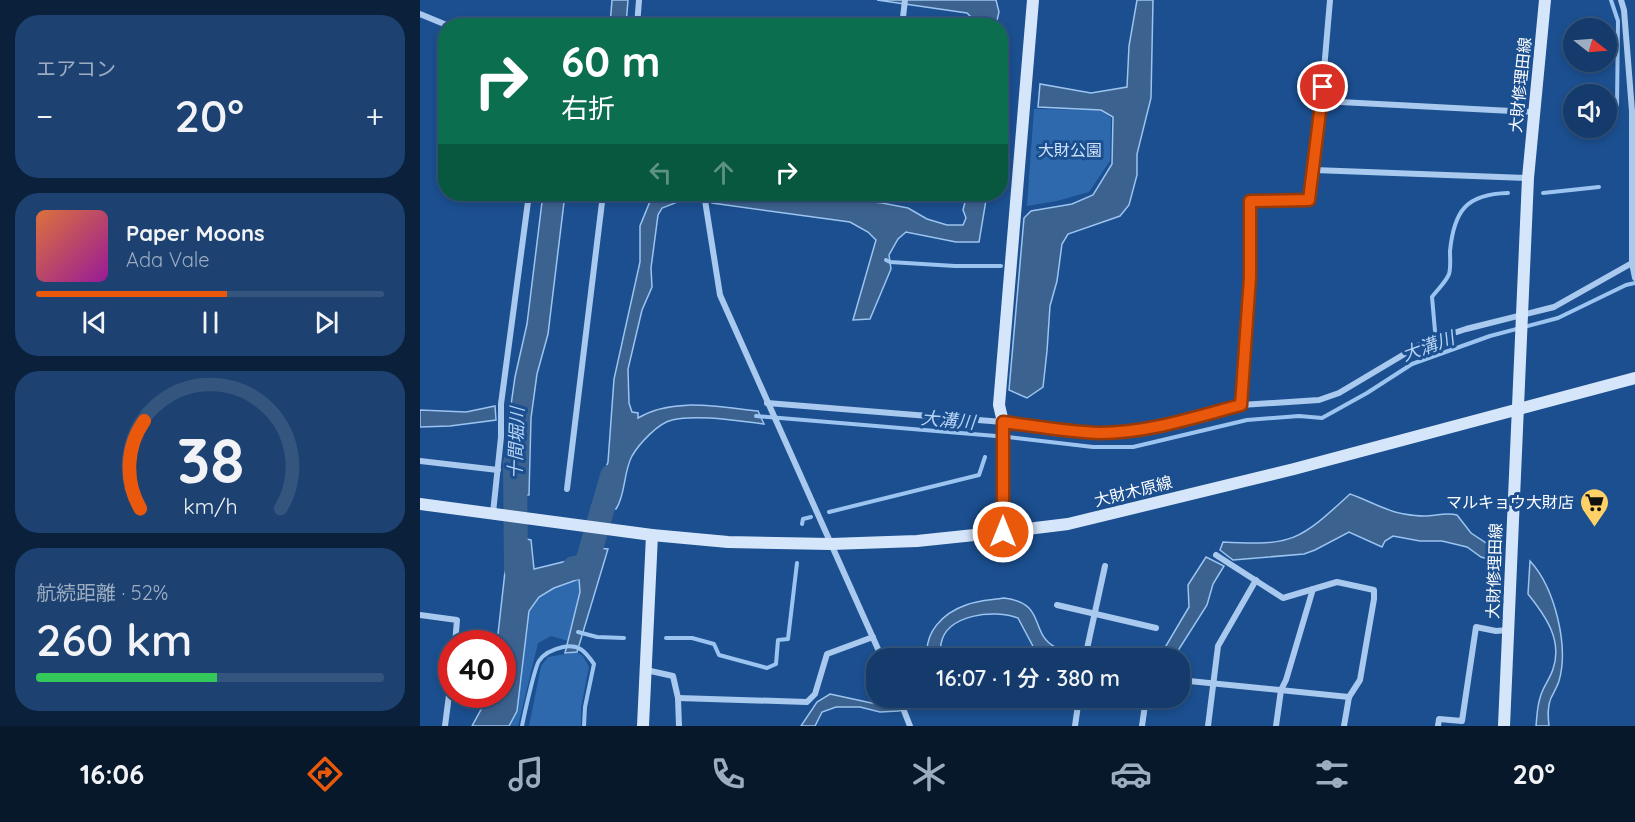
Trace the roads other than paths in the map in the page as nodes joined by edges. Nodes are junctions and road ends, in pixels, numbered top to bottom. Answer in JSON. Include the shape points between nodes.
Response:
{"nodes":[{"id":1,"x":639,"y":0,"type":"edge"},
{"id":2,"x":905,"y":0,"type":"edge"},
{"id":3,"x":1033,"y":0,"type":"edge"},
{"id":4,"x":1330,"y":0,"type":"edge"},
{"id":5,"x":1545,"y":0,"type":"edge"},
{"id":6,"x":1622,"y":0,"type":"edge"},
{"id":7,"x":420,"y":14,"type":"edge"},
{"id":8,"x":638,"y":18,"type":"edge"},
{"id":9,"x":903,"y":18,"type":"edge"},
{"id":10,"x":438,"y":21,"type":"edge"},
{"id":11,"x":1322,"y":101,"type":"junction"},
{"id":12,"x":1533,"y":112,"type":"junction"},
{"id":13,"x":1634,"y":168,"type":"edge"},
{"id":14,"x":1314,"y":171,"type":"junction"},
{"id":15,"x":1528,"y":178,"type":"junction"},
{"id":16,"x":528,"y":201,"type":"edge"},
{"id":17,"x":602,"y":201,"type":"edge"},
{"id":18,"x":704,"y":201,"type":"edge"},
{"id":19,"x":1632,"y":263,"type":"junction"},
{"id":20,"x":1635,"y":278,"type":"edge"},
{"id":21,"x":1521,"y":316,"type":"junction"},
{"id":22,"x":1635,"y":378,"type":"edge"},
{"id":23,"x":766,"y":403,"type":"junction"},
{"id":24,"x":1241,"y":405,"type":"junction"},
{"id":25,"x":1516,"y":410,"type":"junction"},
{"id":26,"x":1003,"y":422,"type":"junction"},
{"id":27,"x":420,"y":461,"type":"edge"},
{"id":28,"x":498,"y":470,"type":"junction"},
{"id":29,"x":567,"y":489,"type":"dead end"},
{"id":30,"x":420,"y":504,"type":"edge"},
{"id":31,"x":493,"y":513,"type":"junction"},
{"id":32,"x":1003,"y":532,"type":"junction"},
{"id":33,"x":652,"y":535,"type":"junction"},
{"id":34,"x":831,"y":544,"type":"junction"},
{"id":35,"x":1216,"y":555,"type":"dead end"},
{"id":36,"x":1105,"y":566,"type":"dead end"},
{"id":37,"x":1256,"y":580,"type":"junction"},
{"id":38,"x":1313,"y":589,"type":"junction"},
{"id":39,"x":1057,"y":605,"type":"dead end"},
{"id":40,"x":1094,"y":613,"type":"junction"},
{"id":41,"x":420,"y":615,"type":"edge"},
{"id":42,"x":1156,"y":628,"type":"dead end"},
{"id":43,"x":456,"y":630,"type":"edge"},
{"id":44,"x":1508,"y":630,"type":"junction"},
{"id":45,"x":873,"y":637,"type":"junction"},
{"id":46,"x":878,"y":648,"type":"edge"},
{"id":47,"x":1086,"y":648,"type":"edge"},
{"id":48,"x":646,"y":670,"type":"junction"},
{"id":49,"x":1190,"y":681,"type":"edge"},
{"id":50,"x":1214,"y":683,"type":"junction"},
{"id":51,"x":1281,"y":690,"type":"junction"},
{"id":52,"x":678,"y":698,"type":"junction"},
{"id":53,"x":1349,"y":698,"type":"junction"},
{"id":54,"x":448,"y":708,"type":"edge"},
{"id":55,"x":903,"y":708,"type":"edge"},
{"id":56,"x":1078,"y":708,"type":"edge"},
{"id":57,"x":1145,"y":708,"type":"edge"},
{"id":58,"x":446,"y":726,"type":"edge"},
{"id":59,"x":643,"y":726,"type":"edge"},
{"id":60,"x":679,"y":726,"type":"edge"},
{"id":61,"x":910,"y":726,"type":"edge"},
{"id":62,"x":1075,"y":726,"type":"edge"},
{"id":63,"x":1142,"y":726,"type":"edge"},
{"id":64,"x":1208,"y":726,"type":"edge"},
{"id":65,"x":1276,"y":726,"type":"edge"},
{"id":66,"x":1344,"y":726,"type":"edge"},
{"id":67,"x":1438,"y":726,"type":"edge"},
{"id":68,"x":1504,"y":726,"type":"edge"}],
"edges":[{"from":1,"to":8,"type":"street"},
{"from":2,"to":9,"type":"street"},
{"from":3,"to":26,"type":"street","via":[[999,405]]},
{"from":4,"to":11,"type":"street"},
{"from":5,"to":12,"type":"street","name":"大財修理田線"},
{"from":6,"to":13,"type":"street"},
{"from":7,"to":10,"type":"street"},
{"from":11,"to":12,"type":"street"},
{"from":11,"to":14,"type":"street"},
{"from":12,"to":15,"type":"street","name":"大財修理田線"},
{"from":13,"to":19,"type":"street"},
{"from":14,"to":15,"type":"street"},
{"from":14,"to":24,"type":"street","via":[[1309,200],[1250,201],[1250,277]]},
{"from":15,"to":21,"type":"street","name":"大財修理田線"},
{"from":16,"to":28,"type":"street","via":[[501,405]]},
{"from":17,"to":29,"type":"street"},
{"from":18,"to":23,"type":"street","via":[[720,295]]},
{"from":19,"to":20,"type":"street"},
{"from":19,"to":21,"type":"street","via":[[1554,307]]},
{"from":21,"to":24,"type":"street","via":[[1423,343],[1339,393],[1318,400]]},
{"from":21,"to":25,"type":"street","name":"大財修理田線"},
{"from":22,"to":25,"type":"street","name":"大財木原線"},
{"from":23,"to":26,"type":"street"},
{"from":23,"to":34,"type":"street"},
{"from":24,"to":26,"type":"street","via":[[1173,423],[1100,433]]},
{"from":25,"to":32,"type":"street","name":"大財木原線","via":[[1068,524]]},
{"from":25,"to":44,"type":"street","name":"大財修理田線"},
{"from":26,"to":32,"type":"street"},
{"from":27,"to":28,"type":"street"},
{"from":28,"to":31,"type":"street"},
{"from":30,"to":31,"type":"street"},
{"from":31,"to":33,"type":"street","name":"大財木原線"},
{"from":32,"to":34,"type":"street","name":"大財木原線"},
{"from":33,"to":34,"type":"street","name":"大財木原線","via":[[728,542]]},
{"from":33,"to":48,"type":"street"},
{"from":34,"to":45,"type":"street"},
{"from":35,"to":37,"type":"street"},
{"from":36,"to":40,"type":"street"},
{"from":37,"to":38,"type":"street","via":[[1283,598]]},
{"from":37,"to":50,"type":"street","via":[[1218,646]]},
{"from":38,"to":51,"type":"street"},
{"from":38,"to":53,"type":"street","via":[[1337,582],[1374,590],[1360,680]]},
{"from":39,"to":40,"type":"street"},
{"from":40,"to":42,"type":"street"},
{"from":40,"to":47,"type":"street"},
{"from":41,"to":43,"type":"street","via":[[457,620]]},
{"from":44,"to":67,"type":"street","via":[[1476,627],[1462,721],[1439,719]]},
{"from":44,"to":68,"type":"street","name":"大財修理田線"},
{"from":45,"to":46,"type":"street"},
{"from":45,"to":52,"type":"street","via":[[827,654],[815,694],[807,702]]},
{"from":48,"to":52,"type":"street","via":[[673,676]]},
{"from":48,"to":59,"type":"street"},
{"from":49,"to":50,"type":"street"},
{"from":50,"to":51,"type":"street"},
{"from":50,"to":64,"type":"street"},
{"from":51,"to":53,"type":"street"},
{"from":51,"to":65,"type":"street"},
{"from":52,"to":60,"type":"street"},
{"from":53,"to":66,"type":"street"},
{"from":54,"to":58,"type":"street"},
{"from":55,"to":61,"type":"street"},
{"from":56,"to":62,"type":"street"},
{"from":57,"to":63,"type":"street"}]}
